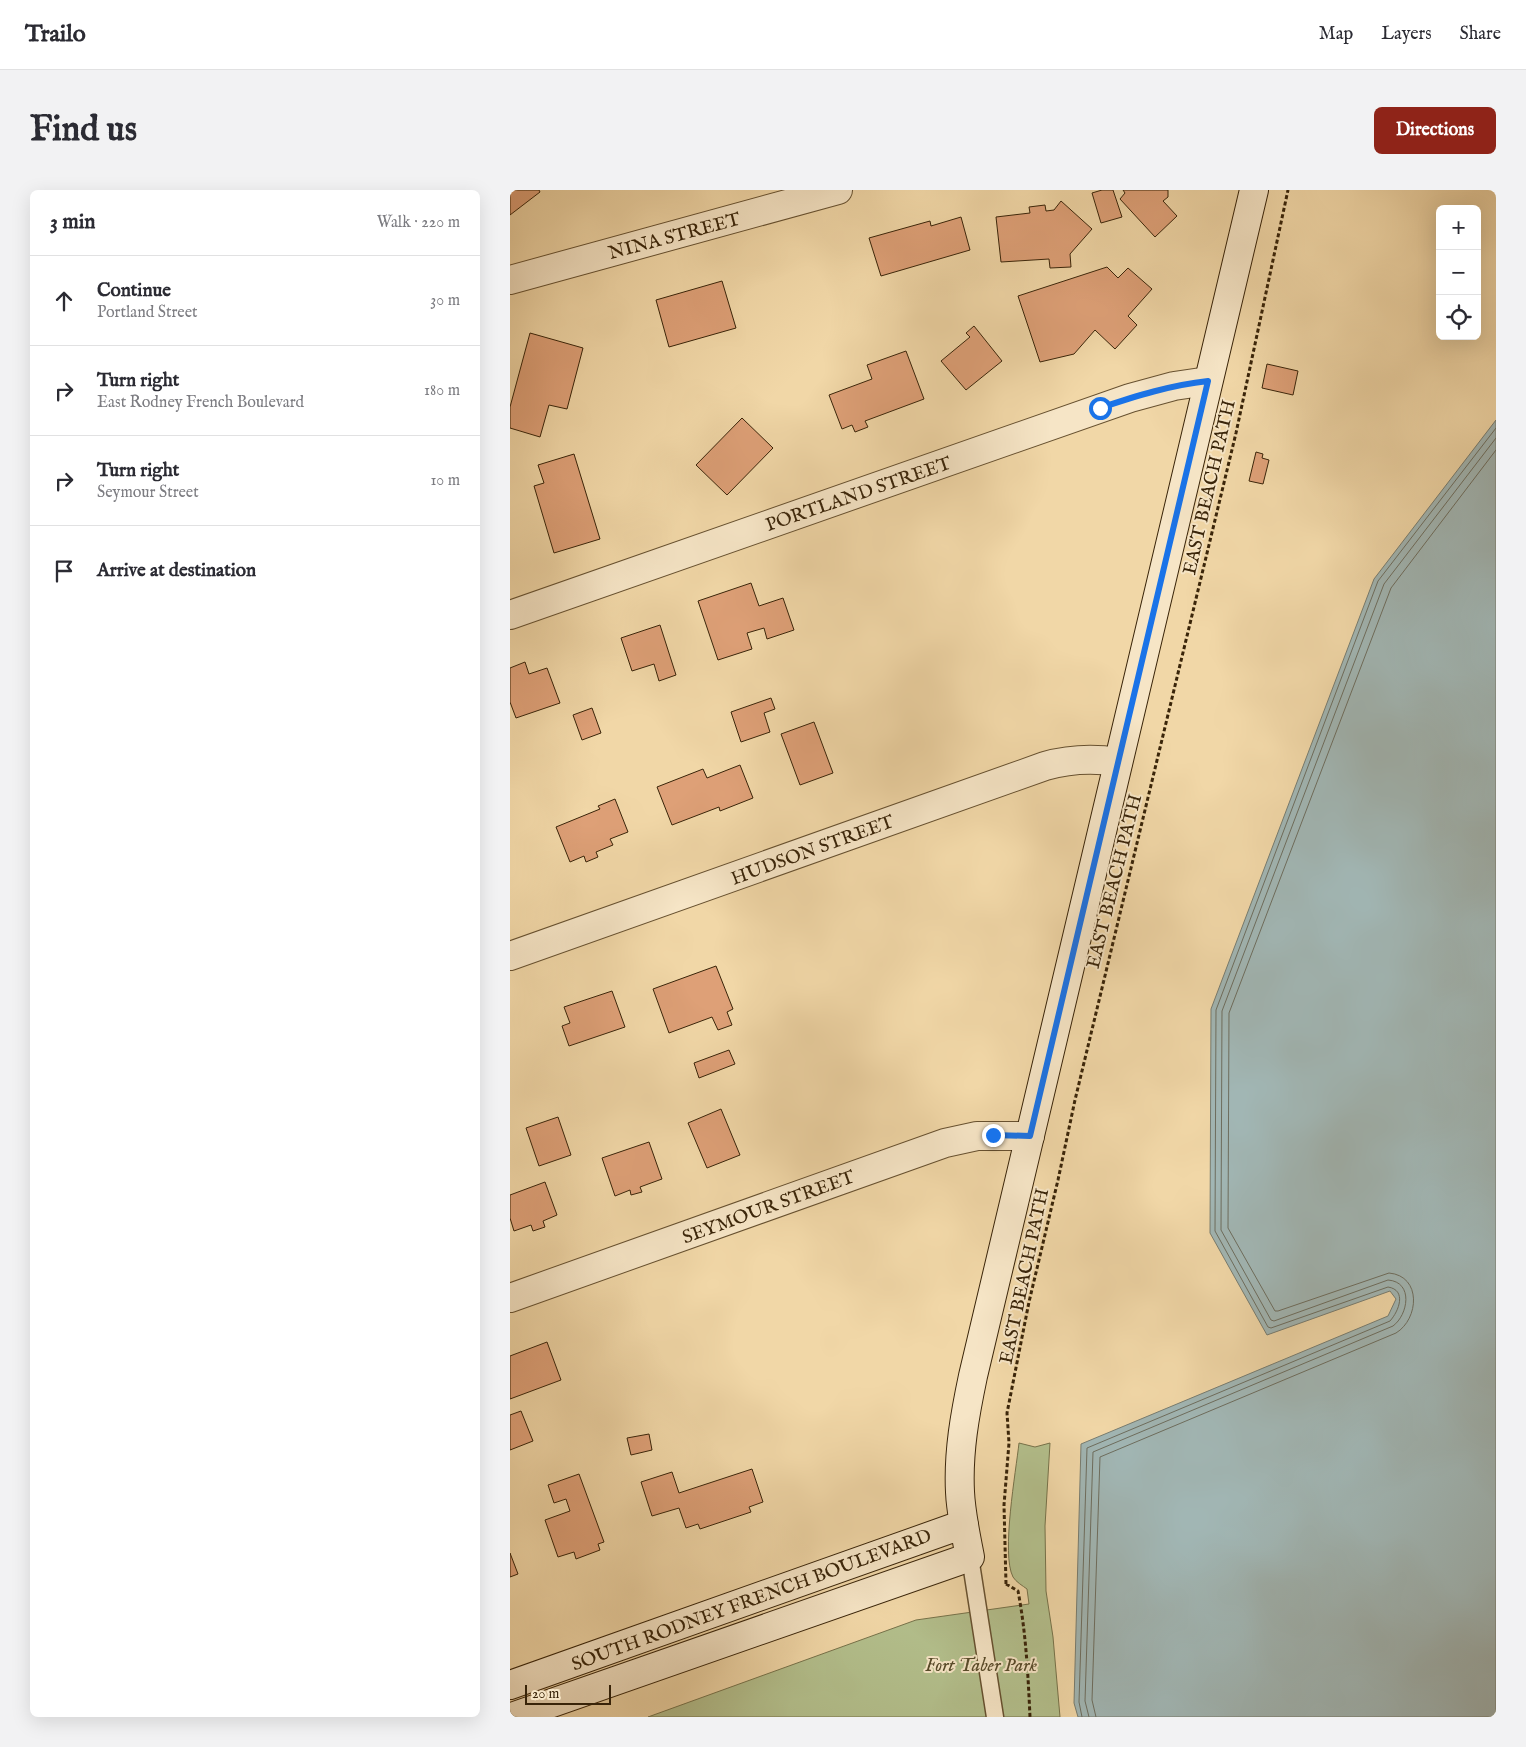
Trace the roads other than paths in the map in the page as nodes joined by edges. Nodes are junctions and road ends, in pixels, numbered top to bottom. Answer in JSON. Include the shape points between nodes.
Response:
{"nodes":[{"id":1,"x":838,"y":190,"type":"edge"},
{"id":2,"x":1254,"y":190,"type":"edge"},
{"id":3,"x":510,"y":280,"type":"edge"},
{"id":4,"x":1208,"y":381,"type":"junction"},
{"id":5,"x":510,"y":615,"type":"edge"},
{"id":6,"x":1118,"y":762,"type":"junction"},
{"id":7,"x":510,"y":956,"type":"edge"},
{"id":8,"x":1030,"y":1136,"type":"junction"},
{"id":9,"x":510,"y":1298,"type":"edge"},
{"id":10,"x":964,"y":1524,"type":"junction"},
{"id":11,"x":970,"y":1557,"type":"junction"},
{"id":12,"x":510,"y":1685,"type":"edge"},
{"id":13,"x":512,"y":1717,"type":"edge"},
{"id":14,"x":995,"y":1717,"type":"edge"}],
"edges":[{"from":1,"to":3,"type":"main road","name":"NINA STREET"},
{"from":2,"to":4,"type":"main road"},
{"from":4,"to":5,"type":"main road","name":"PORTLAND STREET","via":[[1123,400]]},
{"from":4,"to":6,"type":"main road"},
{"from":6,"to":7,"type":"main road","name":"HUDSON STREET","via":[[1083,759],[1046,766]]},
{"from":6,"to":8,"type":"main road"},
{"from":8,"to":9,"type":"main road","name":"SEYMOUR STREET","via":[[977,1136],[945,1143]]},
{"from":8,"to":10,"type":"main road","via":[[967,1405],[960,1462]]},
{"from":10,"to":11,"type":"main road"},
{"from":10,"to":12,"type":"main road","name":"SOUTH RODNEY FRENCH BOULEVARD"},
{"from":11,"to":13,"type":"main road","name":"SOUTH RODNEY FRENCH BOULEVARD"},
{"from":11,"to":14,"type":"lane"}]}
